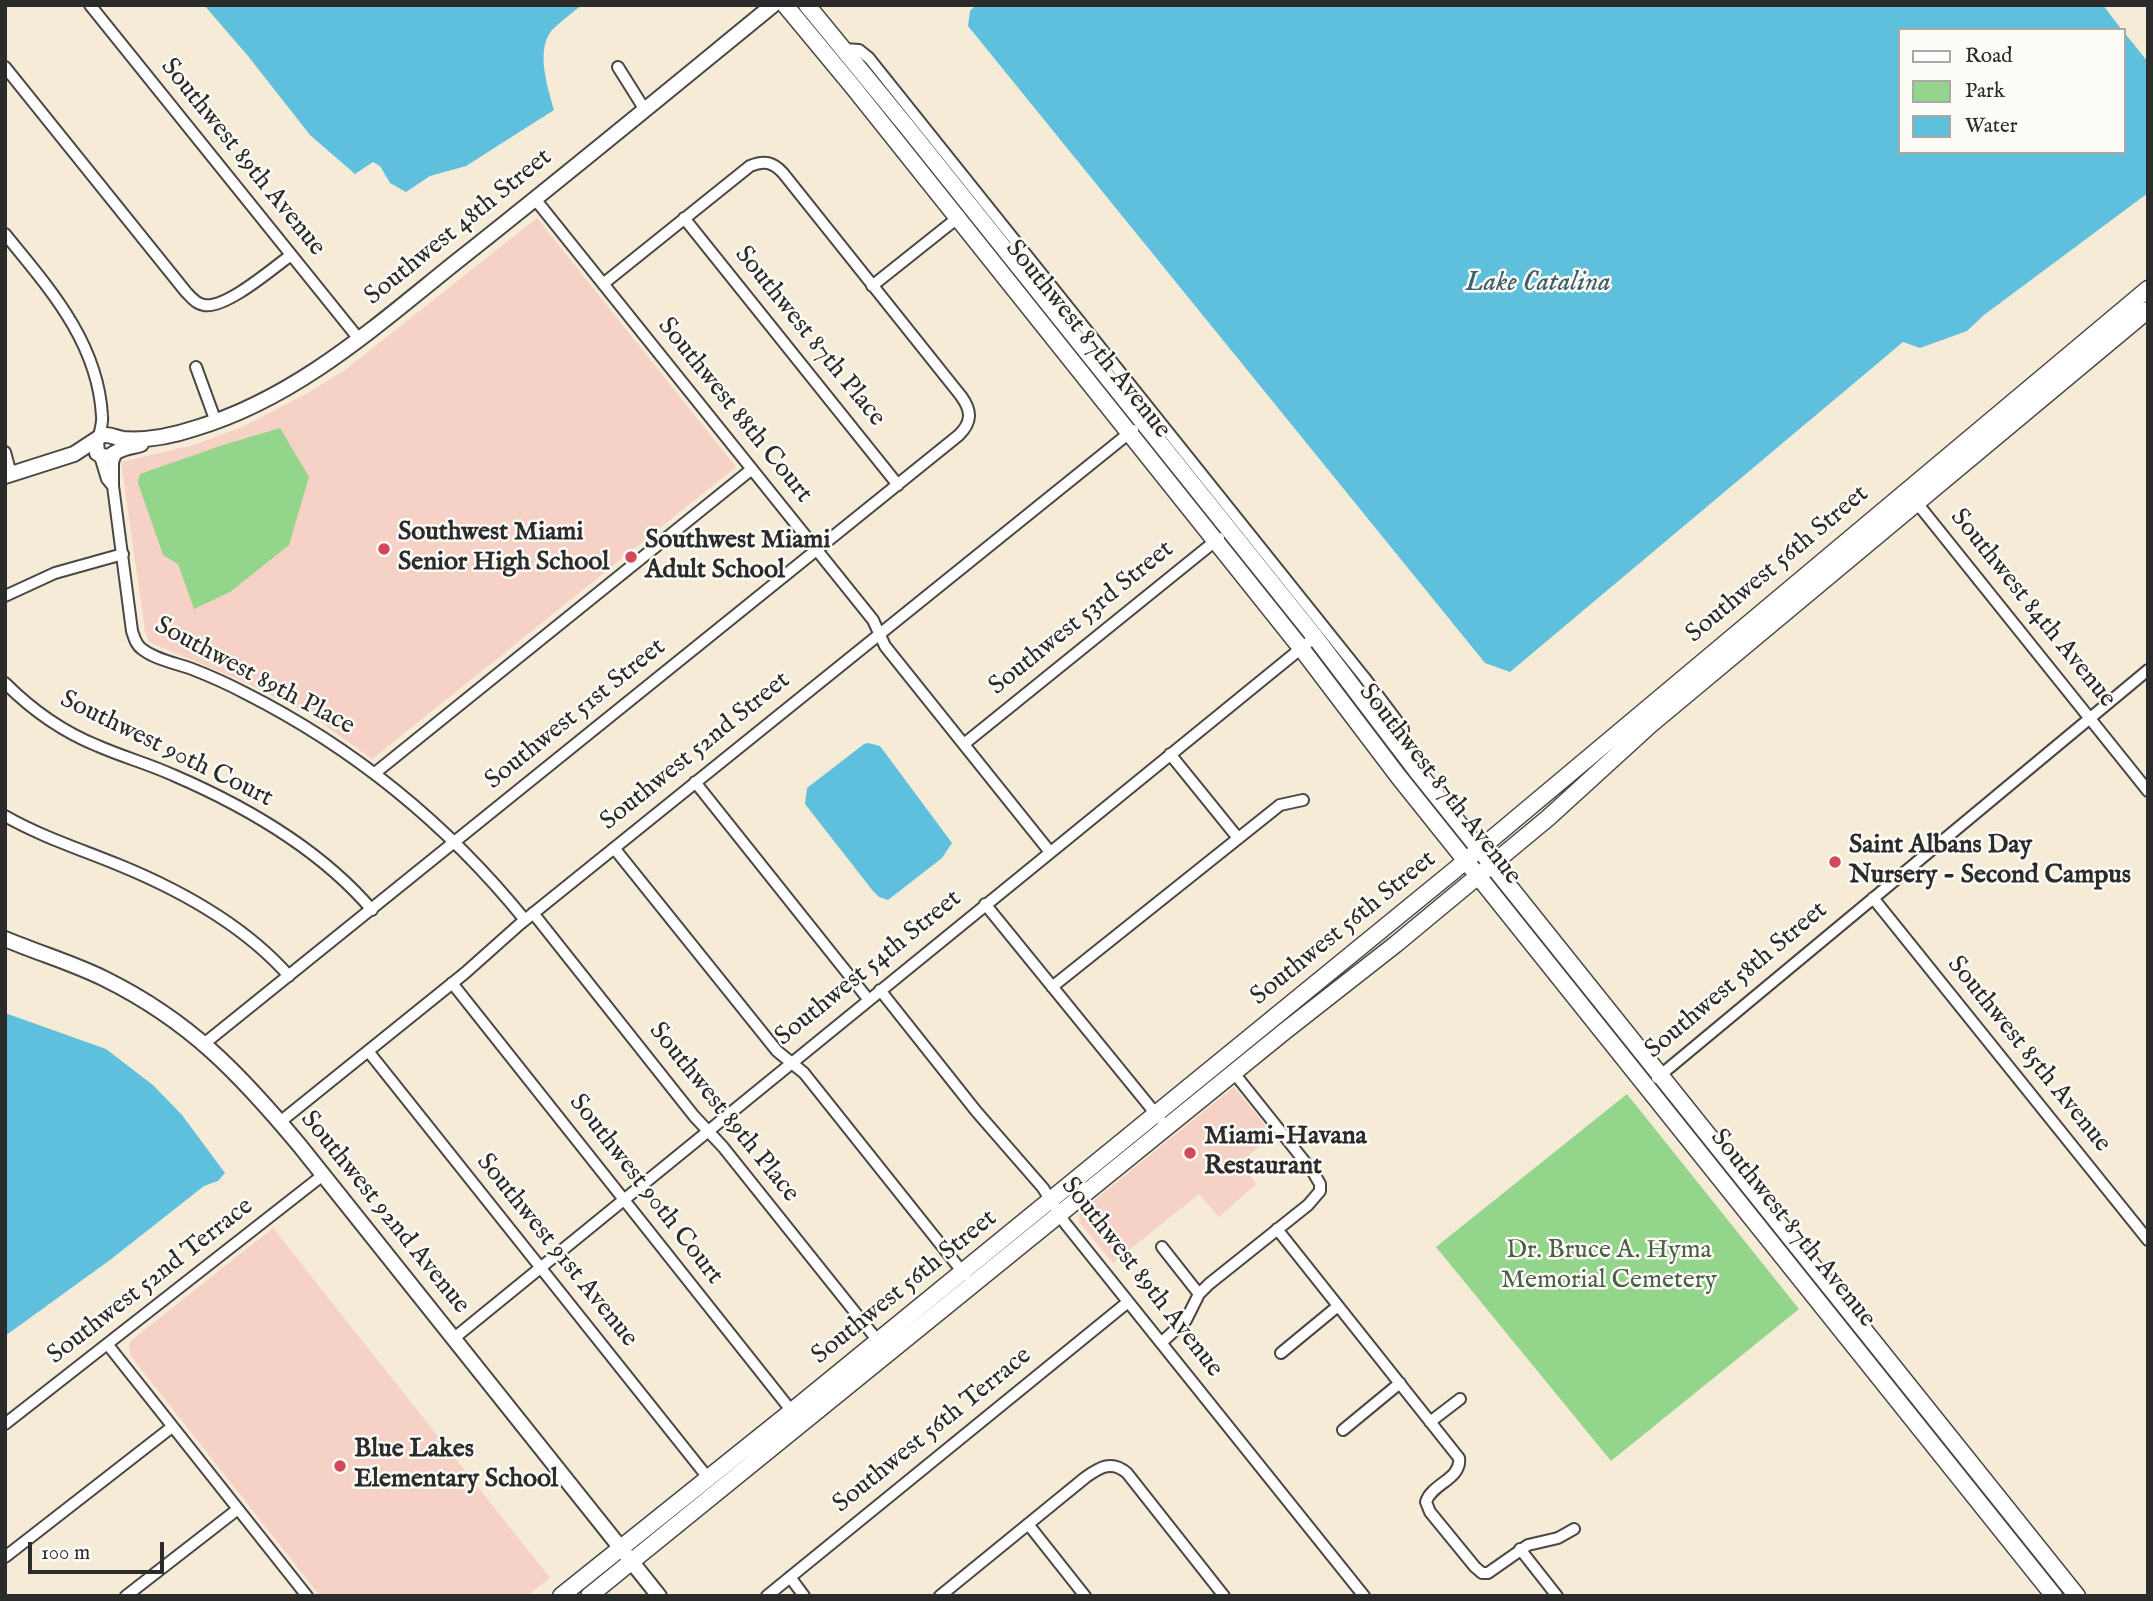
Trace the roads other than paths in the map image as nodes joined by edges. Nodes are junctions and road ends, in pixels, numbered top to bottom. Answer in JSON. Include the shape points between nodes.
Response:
{"nodes":[{"id":1,"x":90,"y":5,"type":"edge"},
{"id":2,"x":773,"y":5,"type":"edge"},
{"id":3,"x":785,"y":5,"type":"edge"},
{"id":4,"x":807,"y":5,"type":"edge"},
{"id":5,"x":844,"y":49,"type":"junction"},
{"id":6,"x":5,"y":67,"type":"edge"},
{"id":7,"x":618,"y":67,"type":"dead end"},
{"id":8,"x":645,"y":110,"type":"junction"},
{"id":9,"x":535,"y":199,"type":"junction"},
{"id":10,"x":971,"y":207,"type":"junction"},
{"id":11,"x":684,"y":218,"type":"junction"},
{"id":12,"x":957,"y":218,"type":"junction"},
{"id":13,"x":5,"y":234,"type":"edge"},
{"id":14,"x":291,"y":255,"type":"junction"},
{"id":15,"x":603,"y":284,"type":"junction"},
{"id":16,"x":872,"y":286,"type":"junction"},
{"id":17,"x":2146,"y":301,"type":"edge"},
{"id":18,"x":1066,"y":314,"type":"junction"},
{"id":19,"x":1047,"y":329,"type":"junction"},
{"id":20,"x":359,"y":339,"type":"junction"},
{"id":21,"x":196,"y":367,"type":"dead end"},
{"id":22,"x":216,"y":422,"type":"junction"},
{"id":23,"x":1143,"y":422,"type":"junction"},
{"id":24,"x":1129,"y":432,"type":"junction"},
{"id":25,"x":107,"y":446,"type":"junction"},
{"id":26,"x":5,"y":452,"type":"edge"},
{"id":27,"x":752,"y":469,"type":"junction"},
{"id":28,"x":8,"y":475,"type":"edge"},
{"id":29,"x":898,"y":485,"type":"junction"},
{"id":30,"x":1912,"y":496,"type":"junction"},
{"id":31,"x":1229,"y":530,"type":"junction"},
{"id":32,"x":1216,"y":540,"type":"junction"},
{"id":33,"x":816,"y":550,"type":"junction"},
{"id":34,"x":123,"y":554,"type":"junction"},
{"id":35,"x":5,"y":596,"type":"edge"},
{"id":36,"x":879,"y":633,"type":"junction"},
{"id":37,"x":1315,"y":637,"type":"junction"},
{"id":38,"x":1734,"y":645,"type":"junction"},
{"id":39,"x":1301,"y":648,"type":"junction"},
{"id":40,"x":2148,"y":670,"type":"edge"},
{"id":41,"x":5,"y":683,"type":"edge"},
{"id":42,"x":2090,"y":718,"type":"junction"},
{"id":43,"x":1371,"y":739,"type":"junction"},
{"id":44,"x":964,"y":744,"type":"junction"},
{"id":45,"x":1396,"y":745,"type":"junction"},
{"id":46,"x":1170,"y":754,"type":"junction"},
{"id":47,"x":375,"y":773,"type":"junction"},
{"id":48,"x":695,"y":782,"type":"junction"},
{"id":49,"x":2148,"y":791,"type":"edge"},
{"id":50,"x":1303,"y":800,"type":"dead end"},
{"id":51,"x":5,"y":816,"type":"edge"},
{"id":52,"x":1238,"y":838,"type":"junction"},
{"id":53,"x":455,"y":842,"type":"junction"},
{"id":54,"x":614,"y":848,"type":"junction"},
{"id":55,"x":1479,"y":849,"type":"junction"},
{"id":56,"x":1050,"y":852,"type":"junction"},
{"id":57,"x":1466,"y":860,"type":"junction"},
{"id":58,"x":1491,"y":865,"type":"junction"},
{"id":59,"x":1478,"y":876,"type":"junction"},
{"id":60,"x":1873,"y":898,"type":"junction"},
{"id":61,"x":985,"y":904,"type":"junction"},
{"id":62,"x":372,"y":910,"type":"junction"},
{"id":63,"x":529,"y":916,"type":"junction"},
{"id":64,"x":5,"y":939,"type":"edge"},
{"id":65,"x":289,"y":976,"type":"junction"},
{"id":66,"x":452,"y":983,"type":"junction"},
{"id":67,"x":1052,"y":987,"type":"junction"},
{"id":68,"x":880,"y":990,"type":"junction"},
{"id":69,"x":868,"y":999,"type":"junction"},
{"id":70,"x":205,"y":1043,"type":"junction"},
{"id":71,"x":368,"y":1051,"type":"junction"},
{"id":72,"x":791,"y":1063,"type":"junction"},
{"id":73,"x":1234,"y":1073,"type":"junction"},
{"id":74,"x":1660,"y":1075,"type":"junction"},
{"id":75,"x":1646,"y":1086,"type":"junction"},
{"id":76,"x":1162,"y":1121,"type":"junction"},
{"id":77,"x":280,"y":1122,"type":"junction"},
{"id":78,"x":708,"y":1131,"type":"junction"},
{"id":79,"x":323,"y":1175,"type":"junction"},
{"id":80,"x":1748,"y":1186,"type":"junction"},
{"id":81,"x":1735,"y":1196,"type":"junction"},
{"id":82,"x":624,"y":1200,"type":"junction"},
{"id":83,"x":1051,"y":1200,"type":"junction"},
{"id":84,"x":1060,"y":1215,"type":"junction"},
{"id":85,"x":1277,"y":1229,"type":"junction"},
{"id":86,"x":2148,"y":1240,"type":"edge"},
{"id":87,"x":1162,"y":1247,"type":"dead end"},
{"id":88,"x":1807,"y":1259,"type":"junction"},
{"id":89,"x":540,"y":1267,"type":"junction"},
{"id":90,"x":1793,"y":1270,"type":"junction"},
{"id":91,"x":963,"y":1272,"type":"junction"},
{"id":92,"x":973,"y":1286,"type":"junction"},
{"id":93,"x":1834,"y":1293,"type":"junction"},
{"id":94,"x":1199,"y":1294,"type":"junction"},
{"id":95,"x":1129,"y":1302,"type":"junction"},
{"id":96,"x":1820,"y":1303,"type":"junction"},
{"id":97,"x":1338,"y":1306,"type":"junction"},
{"id":98,"x":453,"y":1339,"type":"junction"},
{"id":99,"x":878,"y":1341,"type":"junction"},
{"id":100,"x":1161,"y":1343,"type":"junction"},
{"id":101,"x":108,"y":1345,"type":"junction"},
{"id":102,"x":1281,"y":1353,"type":"dead end"},
{"id":103,"x":1888,"y":1360,"type":"junction"},
{"id":104,"x":1874,"y":1370,"type":"junction"},
{"id":105,"x":1400,"y":1384,"type":"junction"},
{"id":106,"x":1460,"y":1399,"type":"dead end"},
{"id":107,"x":797,"y":1418,"type":"junction"},
{"id":108,"x":1430,"y":1422,"type":"junction"},
{"id":109,"x":5,"y":1424,"type":"edge"},
{"id":110,"x":172,"y":1427,"type":"junction"},
{"id":111,"x":1343,"y":1430,"type":"dead end"},
{"id":112,"x":709,"y":1479,"type":"junction"},
{"id":113,"x":1983,"y":1479,"type":"junction"},
{"id":114,"x":1969,"y":1490,"type":"junction"},
{"id":115,"x":237,"y":1509,"type":"junction"},
{"id":116,"x":1028,"y":1524,"type":"junction"},
{"id":117,"x":1574,"y":1529,"type":"dead end"},
{"id":118,"x":1520,"y":1549,"type":"junction"},
{"id":119,"x":627,"y":1556,"type":"junction"},
{"id":120,"x":5,"y":1557,"type":"edge"},
{"id":121,"x":790,"y":1577,"type":"junction"},
{"id":122,"x":2061,"y":1577,"type":"junction"},
{"id":123,"x":2051,"y":1591,"type":"edge"},
{"id":124,"x":942,"y":1595,"type":"edge"},
{"id":125,"x":126,"y":1596,"type":"edge"},
{"id":126,"x":307,"y":1596,"type":"edge"},
{"id":127,"x":561,"y":1596,"type":"edge"},
{"id":128,"x":589,"y":1596,"type":"edge"},
{"id":129,"x":659,"y":1596,"type":"edge"},
{"id":130,"x":767,"y":1596,"type":"edge"},
{"id":131,"x":804,"y":1596,"type":"edge"},
{"id":132,"x":1085,"y":1596,"type":"edge"},
{"id":133,"x":1224,"y":1596,"type":"edge"},
{"id":134,"x":1364,"y":1596,"type":"edge"},
{"id":135,"x":1557,"y":1596,"type":"edge"},
{"id":136,"x":2077,"y":1596,"type":"edge"}],
"edges":[{"from":1,"to":14,"type":"street","name":"Southwest 89th Avenue"},
{"from":2,"to":8,"type":"street","name":"Southwest 48th Street"},
{"from":3,"to":12,"type":"main road","name":"Southwest 87th Avenue"},
{"from":4,"to":5,"type":"main road","name":"Southwest 87th Avenue"},
{"from":5,"to":10,"type":"main road","name":"Southwest 87th Avenue"},
{"from":5,"to":18,"type":"street","name":"Southwest 87th Avenue","via":[[859,50],[869,58]]},
{"from":6,"to":14,"type":"street","via":[[197,302],[215,304]]},
{"from":7,"to":8,"type":"street"},
{"from":8,"to":9,"type":"street","name":"Southwest 48th Street"},
{"from":9,"to":15,"type":"street","name":"Southwest 88th Court"},
{"from":9,"to":20,"type":"street","name":"Southwest 48th Street"},
{"from":10,"to":12,"type":"street"},
{"from":10,"to":18,"type":"main road","name":"Southwest 87th Avenue"},
{"from":11,"to":15,"type":"street"},
{"from":11,"to":16,"type":"street","via":[[750,166],[772,164]]},
{"from":11,"to":29,"type":"street","name":"Southwest 87th Place"},
{"from":12,"to":16,"type":"street"},
{"from":12,"to":19,"type":"main road","name":"Southwest 87th Avenue"},
{"from":13,"to":25,"type":"street","name":"Southwest 89th Place","via":[[53,293],[78,333],[94,374]]},
{"from":14,"to":20,"type":"street","name":"Southwest 89th Avenue"},
{"from":15,"to":27,"type":"street","name":"Southwest 88th Court"},
{"from":16,"to":29,"type":"street","name":"Southwest 51st Street","via":[[961,397],[971,417],[959,435]]},
{"from":17,"to":30,"type":"main road","name":"Southwest 56th Street"},
{"from":18,"to":19,"type":"main road"},
{"from":18,"to":23,"type":"main road","name":"Southwest 87th Avenue"},
{"from":18,"to":45,"type":"street","name":"Southwest 87th Avenue","via":[[1400,724],[1404,733]]},
{"from":19,"to":24,"type":"main road","name":"Southwest 87th Avenue"},
{"from":20,"to":22,"type":"street","name":"Southwest 48th Street","via":[[293,385]]},
{"from":21,"to":22,"type":"street"},
{"from":22,"to":25,"type":"street","name":"Southwest 48th Street"},
{"from":23,"to":24,"type":"street","name":"Southwest 52nd Street"},
{"from":23,"to":31,"type":"main road","name":"Southwest 87th Avenue"},
{"from":24,"to":32,"type":"main road","name":"Southwest 87th Avenue"},
{"from":24,"to":36,"type":"street","name":"Southwest 52nd Street"},
{"from":25,"to":28,"type":"street"},
{"from":25,"to":34,"type":"street","name":"Southwest 89th Place","via":[[107,479],[113,486]]},
{"from":26,"to":28,"type":"street"},
{"from":27,"to":33,"type":"street","name":"Southwest 88th Court"},
{"from":27,"to":47,"type":"street"},
{"from":29,"to":33,"type":"street","name":"Southwest 51st Street"},
{"from":30,"to":38,"type":"main road","name":"Southwest 56th Street"},
{"from":30,"to":42,"type":"street","name":"Southwest 84th Avenue"},
{"from":31,"to":32,"type":"street","name":"Southwest 53rd Street"},
{"from":31,"to":37,"type":"main road","name":"Southwest 87th Avenue"},
{"from":32,"to":39,"type":"main road","name":"Southwest 87th Avenue"},
{"from":32,"to":44,"type":"street","name":"Southwest 53rd Street"},
{"from":33,"to":36,"type":"street","name":"Southwest 88th Court"},
{"from":33,"to":53,"type":"street","name":"Southwest 51st Street"},
{"from":34,"to":35,"type":"street","via":[[55,573]]},
{"from":34,"to":47,"type":"street","name":"Southwest 89th Place","via":[[132,631],[142,649],[259,700]]},
{"from":36,"to":44,"type":"street","name":"Southwest 88th Court"},
{"from":36,"to":48,"type":"street","name":"Southwest 52nd Street"},
{"from":37,"to":39,"type":"street","name":"Southwest 54th Street"},
{"from":37,"to":45,"type":"main road","name":"Southwest 87th Avenue"},
{"from":38,"to":55,"type":"main road","name":"Southwest 56th Street"},
{"from":38,"to":58,"type":"main road","name":"Southwest 56th Street","via":[[1586,785]]},
{"from":39,"to":43,"type":"main road","name":"Southwest 87th Avenue"},
{"from":39,"to":46,"type":"street","name":"Southwest 54th Street"},
{"from":40,"to":42,"type":"street","name":"Southwest 58th Street"},
{"from":41,"to":62,"type":"street","name":"Southwest 90th Court","via":[[65,730],[193,784],[258,820],[326,867]]},
{"from":42,"to":49,"type":"street","name":"Southwest 84th Avenue"},
{"from":42,"to":60,"type":"street","name":"Southwest 58th Street"},
{"from":43,"to":45,"type":"main road","via":[[1389,747]]},
{"from":43,"to":57,"type":"main road","name":"Southwest 87th Avenue"},
{"from":44,"to":56,"type":"street","name":"Southwest 88th Court"},
{"from":45,"to":55,"type":"main road","name":"Southwest 87th Avenue"},
{"from":46,"to":52,"type":"street"},
{"from":46,"to":56,"type":"street","name":"Southwest 54th Street"},
{"from":47,"to":53,"type":"street","name":"Southwest 89th Place"},
{"from":48,"to":54,"type":"street","name":"Southwest 52nd Street"},
{"from":48,"to":69,"type":"street"},
{"from":50,"to":52,"type":"street","via":[[1280,805]]},
{"from":51,"to":65,"type":"street","via":[[192,902],[258,946]]},
{"from":52,"to":67,"type":"street"},
{"from":53,"to":62,"type":"street","name":"Southwest 51st Street"},
{"from":53,"to":63,"type":"street","name":"Southwest 89th Place"},
{"from":54,"to":63,"type":"street","name":"Southwest 52nd Street"},
{"from":54,"to":72,"type":"street","via":[[776,1051]]},
{"from":55,"to":57,"type":"main road","name":"Southwest 56th Street"},
{"from":55,"to":58,"type":"main road","name":"Southwest 87th Avenue"},
{"from":56,"to":61,"type":"street","name":"Southwest 54th Street"},
{"from":57,"to":59,"type":"main road","name":"Southwest 87th Avenue"},
{"from":57,"to":76,"type":"main road","name":"Southwest 56th Street"},
{"from":58,"to":59,"type":"main road","name":"Southwest 56th Street"},
{"from":58,"to":74,"type":"main road","name":"Southwest 87th Avenue"},
{"from":59,"to":73,"type":"main road","name":"Southwest 56th Street"},
{"from":59,"to":75,"type":"main road","name":"Southwest 87th Avenue"},
{"from":60,"to":74,"type":"street","name":"Southwest 58th Street"},
{"from":60,"to":86,"type":"street","name":"Southwest 85th Avenue"},
{"from":61,"to":67,"type":"street"},
{"from":61,"to":68,"type":"street","name":"Southwest 54th Street"},
{"from":62,"to":65,"type":"street","name":"Southwest 51st Street"},
{"from":63,"to":66,"type":"street","name":"Southwest 52nd Street"},
{"from":63,"to":78,"type":"street","name":"Southwest 89th Place"},
{"from":64,"to":70,"type":"street","name":"Southwest 92nd Avenue","via":[[130,991]]},
{"from":65,"to":70,"type":"street","name":"Southwest 51st Street"},
{"from":66,"to":71,"type":"street","name":"Southwest 52nd Street"},
{"from":66,"to":82,"type":"street","name":"Southwest 90th Court"},
{"from":67,"to":76,"type":"street"},
{"from":68,"to":69,"type":"street","name":"Southwest 54th Street"},
{"from":68,"to":83,"type":"street","name":"Southwest 89th Avenue"},
{"from":69,"to":72,"type":"street","name":"Southwest 54th Street"},
{"from":70,"to":77,"type":"street","name":"Southwest 92nd Avenue"},
{"from":71,"to":77,"type":"street","name":"Southwest 52nd Street"},
{"from":71,"to":89,"type":"street","name":"Southwest 91st Avenue"},
{"from":72,"to":78,"type":"street","name":"Southwest 54th Street"},
{"from":72,"to":91,"type":"street","via":[[804,1073]]},
{"from":73,"to":76,"type":"main road","name":"Southwest 56th Street"},
{"from":73,"to":85,"type":"street","via":[[1316,1175],[1320,1191]]},
{"from":74,"to":75,"type":"street","name":"Southwest 58th Street"},
{"from":74,"to":80,"type":"main road","name":"Southwest 87th Avenue"},
{"from":75,"to":81,"type":"main road","name":"Southwest 87th Avenue"},
{"from":76,"to":83,"type":"main road","name":"Southwest 56th Street"},
{"from":76,"to":84,"type":"main road","name":"Southwest 56th Street"},
{"from":77,"to":79,"type":"street","name":"Southwest 92nd Avenue"},
{"from":78,"to":82,"type":"street","name":"Southwest 54th Street"},
{"from":78,"to":99,"type":"street","name":"Southwest 89th Place"},
{"from":79,"to":98,"type":"street","name":"Southwest 92nd Avenue"},
{"from":79,"to":101,"type":"street","name":"Southwest 52nd Terrace"},
{"from":80,"to":81,"type":"main road"},
{"from":80,"to":88,"type":"main road","name":"Southwest 87th Avenue"},
{"from":81,"to":90,"type":"main road","name":"Southwest 87th Avenue"},
{"from":82,"to":89,"type":"street","name":"Southwest 54th Street"},
{"from":82,"to":107,"type":"street","name":"Southwest 90th Court"},
{"from":83,"to":84,"type":"street","name":"Southwest 89th Avenue"},
{"from":83,"to":91,"type":"main road","name":"Southwest 56th Street"},
{"from":84,"to":92,"type":"main road","name":"Southwest 56th Street"},
{"from":84,"to":95,"type":"street","name":"Southwest 89th Avenue"},
{"from":85,"to":94,"type":"street"},
{"from":85,"to":97,"type":"street"},
{"from":87,"to":94,"type":"street"},
{"from":88,"to":90,"type":"main road"},
{"from":88,"to":93,"type":"main road","name":"Southwest 87th Avenue"},
{"from":89,"to":98,"type":"street","name":"Southwest 54th Street"},
{"from":89,"to":112,"type":"street","name":"Southwest 91st Avenue"},
{"from":90,"to":96,"type":"main road","name":"Southwest 87th Avenue"},
{"from":91,"to":92,"type":"street"},
{"from":91,"to":99,"type":"main road","name":"Southwest 56th Street"},
{"from":92,"to":107,"type":"main road","name":"Southwest 56th Street"},
{"from":93,"to":96,"type":"main road"},
{"from":93,"to":103,"type":"main road","name":"Southwest 87th Avenue"},
{"from":94,"to":100,"type":"street","via":[[1186,1320]]},
{"from":95,"to":100,"type":"street","name":"Southwest 89th Avenue"},
{"from":95,"to":121,"type":"street","name":"Southwest 56th Terrace"},
{"from":96,"to":104,"type":"main road","name":"Southwest 87th Avenue"},
{"from":97,"to":102,"type":"street"},
{"from":97,"to":105,"type":"street"},
{"from":98,"to":119,"type":"street","name":"Southwest 92nd Avenue"},
{"from":99,"to":107,"type":"main road","name":"Southwest 56th Street"},
{"from":100,"to":134,"type":"street","name":"Southwest 89th Avenue"},
{"from":101,"to":109,"type":"street","name":"Southwest 52nd Terrace"},
{"from":101,"to":110,"type":"street"},
{"from":103,"to":104,"type":"main road"},
{"from":103,"to":113,"type":"main road","name":"Southwest 87th Avenue"},
{"from":104,"to":114,"type":"main road","name":"Southwest 87th Avenue"},
{"from":105,"to":108,"type":"street"},
{"from":105,"to":111,"type":"street"},
{"from":106,"to":108,"type":"street"},
{"from":107,"to":112,"type":"main road","name":"Southwest 56th Street"},
{"from":107,"to":119,"type":"main road","name":"Southwest 56th Street"},
{"from":108,"to":118,"type":"street","via":[[1460,1463],[1426,1500],[1430,1512],[1482,1573],[1492,1571]]},
{"from":110,"to":115,"type":"street"},
{"from":110,"to":120,"type":"street"},
{"from":112,"to":119,"type":"main road","name":"Southwest 56th Street"},
{"from":113,"to":114,"type":"main road"},
{"from":113,"to":122,"type":"main road","name":"Southwest 87th Avenue"},
{"from":114,"to":123,"type":"main road","name":"Southwest 87th Avenue"},
{"from":115,"to":125,"type":"street"},
{"from":115,"to":126,"type":"street"},
{"from":116,"to":124,"type":"street"},
{"from":116,"to":132,"type":"street"},
{"from":116,"to":133,"type":"street","via":[[1095,1470],[1110,1465],[1121,1468]]},
{"from":117,"to":118,"type":"street"},
{"from":118,"to":135,"type":"street"},
{"from":119,"to":127,"type":"main road","name":"Southwest 56th Street"},
{"from":119,"to":128,"type":"main road","name":"Southwest 56th Street"},
{"from":119,"to":129,"type":"street","name":"Southwest 92nd Avenue"},
{"from":121,"to":130,"type":"street","name":"Southwest 56th Terrace"},
{"from":121,"to":131,"type":"street"},
{"from":122,"to":123,"type":"main road"},
{"from":122,"to":136,"type":"main road","name":"Southwest 87th Avenue"}]}
